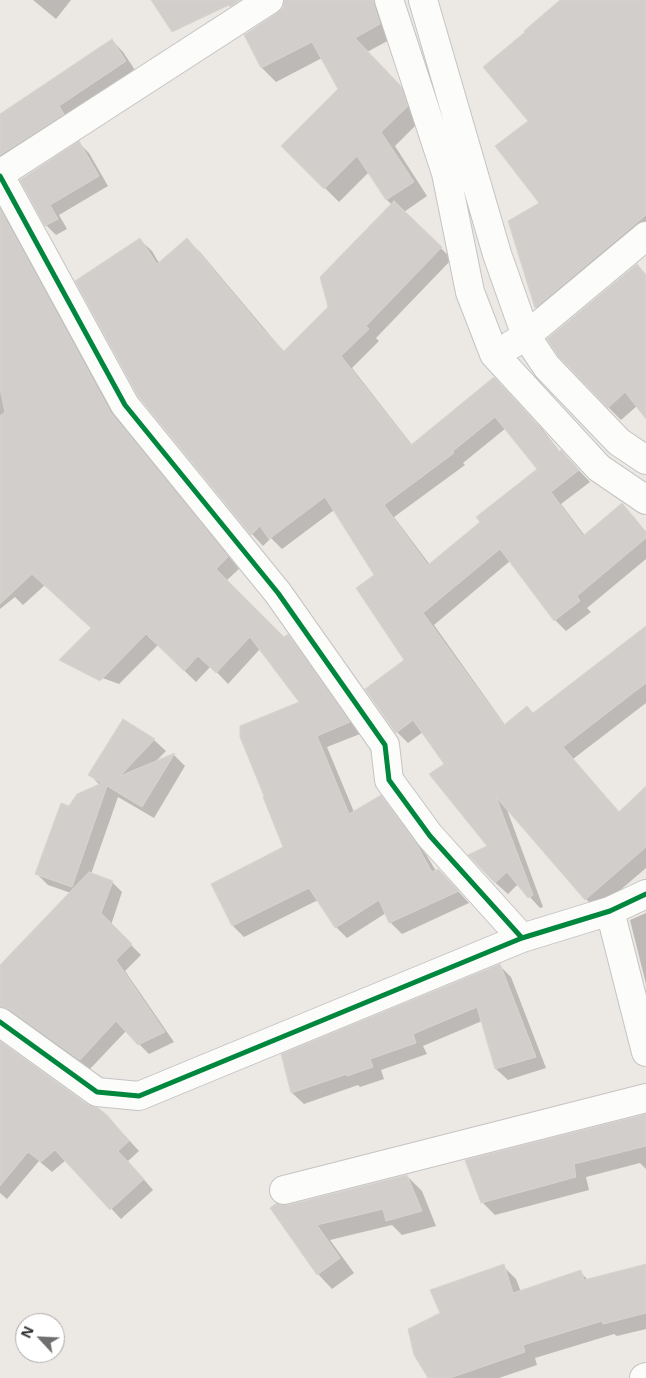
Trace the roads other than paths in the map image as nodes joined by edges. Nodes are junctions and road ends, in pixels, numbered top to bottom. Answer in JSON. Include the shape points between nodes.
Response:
{"nodes":[{"id":1,"x":268,"y":0,"type":"edge"},
{"id":2,"x":389,"y":0,"type":"edge"},
{"id":3,"x":423,"y":0,"type":"edge"},
{"id":4,"x":469,"y":157,"type":"junction"},
{"id":5,"x":446,"y":173,"type":"junction"},
{"id":6,"x":0,"y":175,"type":"edge"},
{"id":7,"x":646,"y":236,"type":"edge"},
{"id":8,"x":526,"y":336,"type":"junction"},
{"id":9,"x":494,"y":354,"type":"junction"},
{"id":10,"x":646,"y":460,"type":"edge"},
{"id":11,"x":646,"y":500,"type":"edge"},
{"id":12,"x":646,"y":894,"type":"edge"},
{"id":13,"x":610,"y":911,"type":"junction"},
{"id":14,"x":522,"y":938,"type":"junction"},
{"id":15,"x":0,"y":1022,"type":"edge"},
{"id":16,"x":646,"y":1052,"type":"edge"},
{"id":17,"x":646,"y":1098,"type":"edge"},
{"id":18,"x":284,"y":1190,"type":"dead end"}],
"edges":[{"from":1,"to":6,"type":"street"},
{"from":2,"to":5,"type":"street"},
{"from":3,"to":4,"type":"street"},
{"from":4,"to":5,"type":"street"},
{"from":4,"to":8,"type":"street"},
{"from":5,"to":9,"type":"street","via":[[470,292]]},
{"from":6,"to":14,"type":"street","via":[[125,405],[278,592],[385,744],[389,780],[430,836]]},
{"from":7,"to":8,"type":"street"},
{"from":8,"to":9,"type":"street"},
{"from":8,"to":10,"type":"street","via":[[547,367],[612,435]]},
{"from":9,"to":11,"type":"street","via":[[600,468]]},
{"from":12,"to":13,"type":"street"},
{"from":13,"to":14,"type":"street"},
{"from":13,"to":16,"type":"street"},
{"from":14,"to":15,"type":"street","via":[[139,1096],[97,1092]]},
{"from":17,"to":18,"type":"street"}]}
